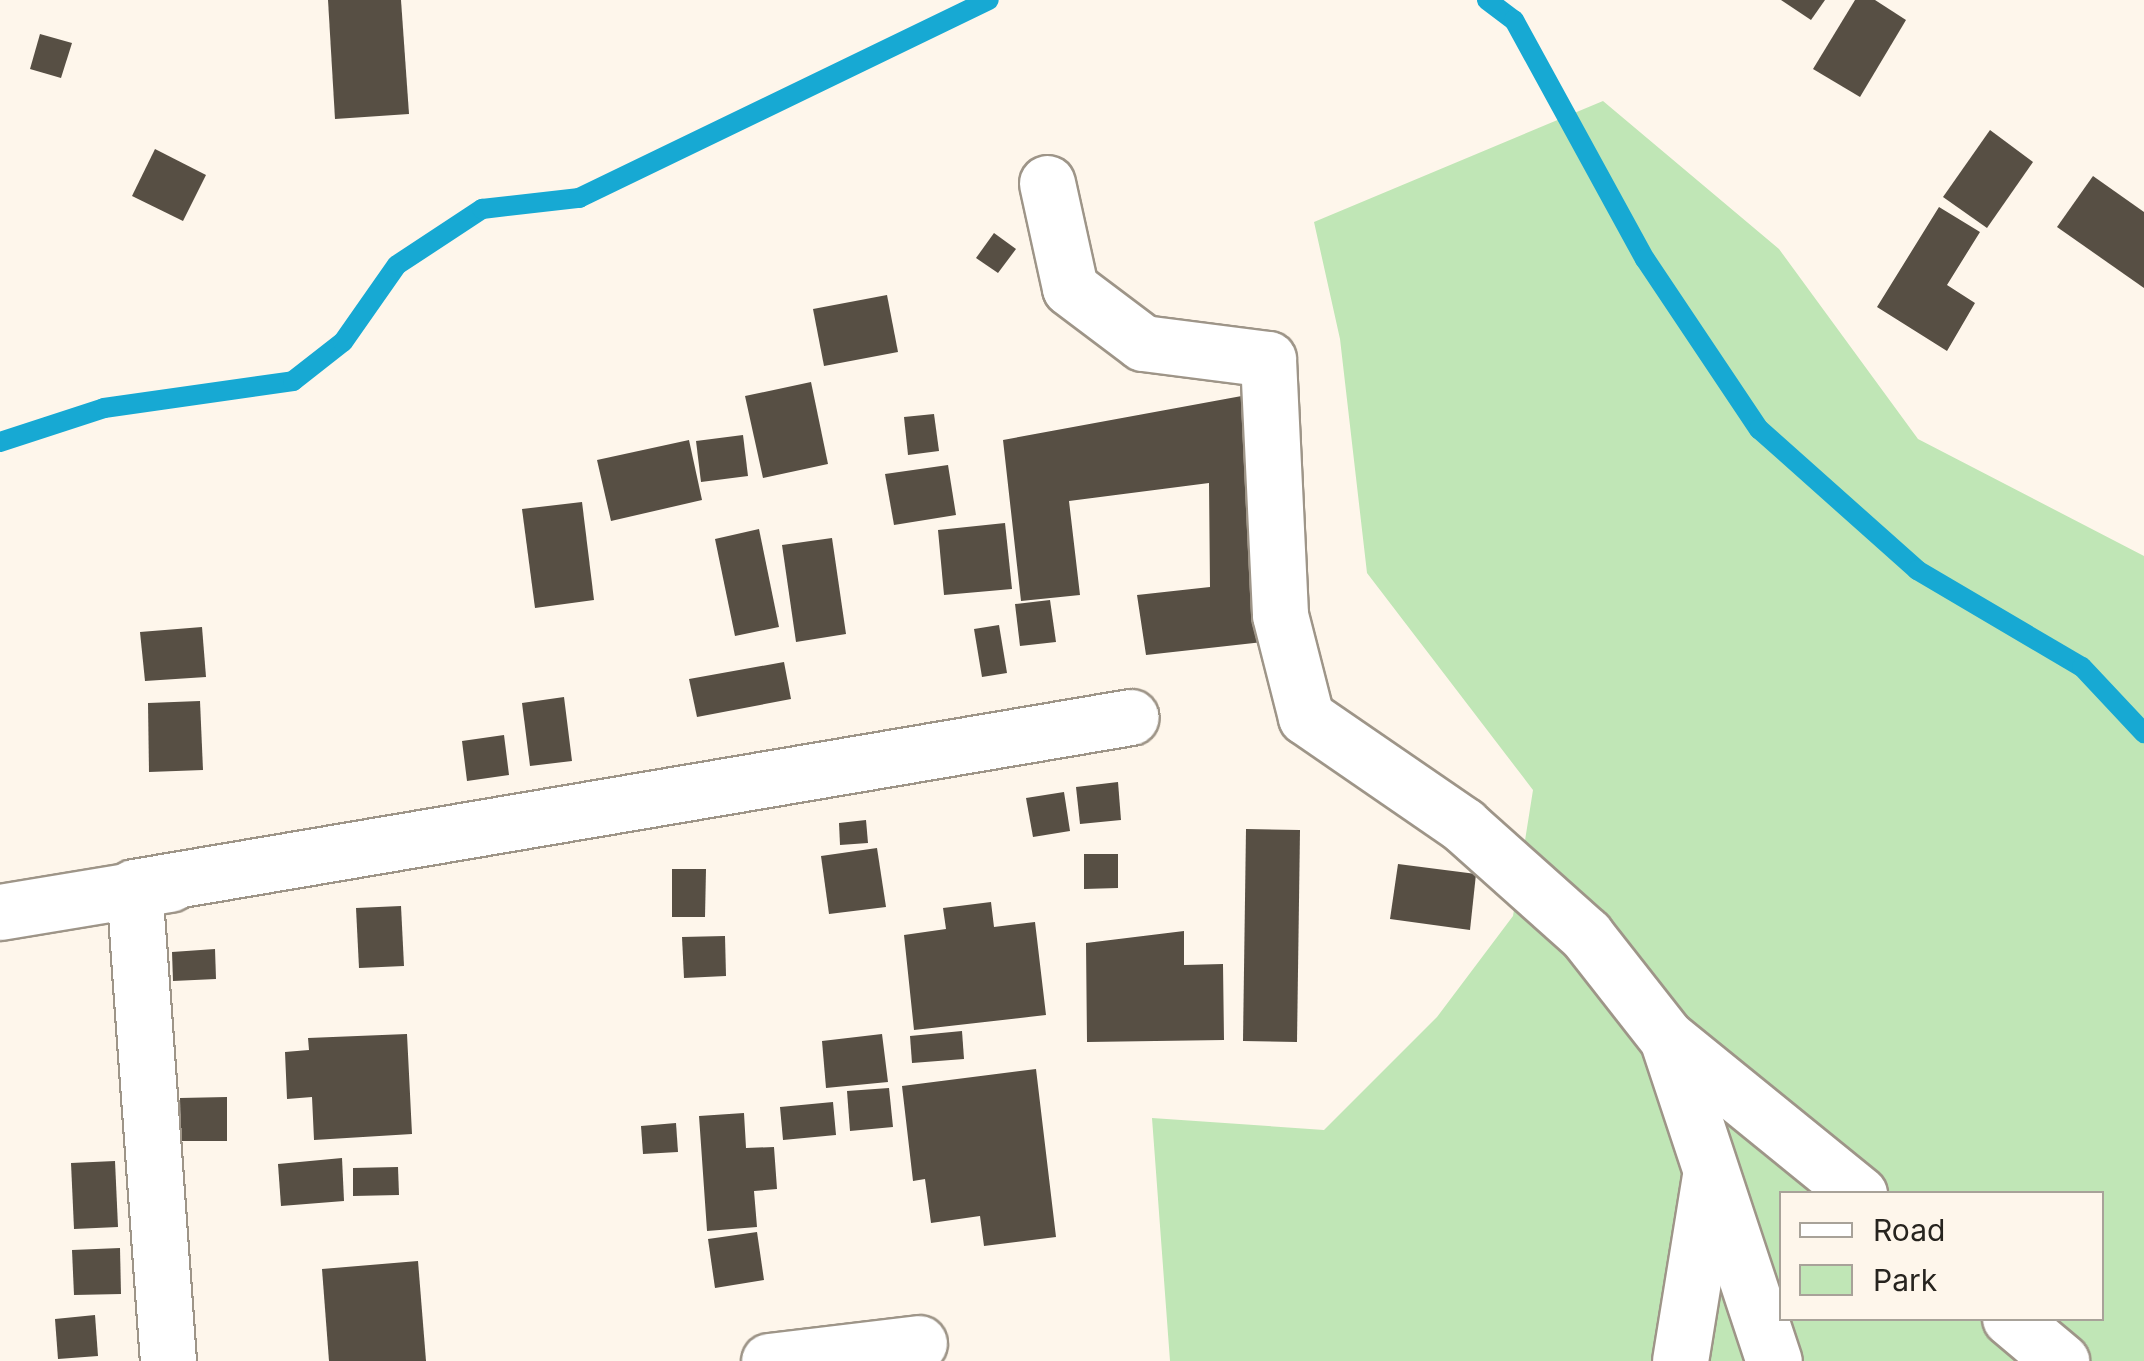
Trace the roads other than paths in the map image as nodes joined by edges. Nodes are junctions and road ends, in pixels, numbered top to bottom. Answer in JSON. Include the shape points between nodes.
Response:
{"nodes":[{"id":1,"x":1046,"y":184,"type":"dead end"},
{"id":2,"x":1131,"y":717,"type":"dead end"},
{"id":3,"x":492,"y":854,"type":"dead end"},
{"id":4,"x":134,"y":887,"type":"junction"},
{"id":5,"x":0,"y":912,"type":"edge"},
{"id":6,"x":1666,"y":1037,"type":"junction"},
{"id":7,"x":1713,"y":1157,"type":"junction"},
{"id":8,"x":1855,"y":1191,"type":"edge"},
{"id":9,"x":2014,"y":1321,"type":"edge"},
{"id":10,"x":918,"y":1343,"type":"dead end"},
{"id":11,"x":168,"y":1361,"type":"edge"},
{"id":12,"x":770,"y":1361,"type":"edge"},
{"id":13,"x":1680,"y":1361,"type":"edge"},
{"id":14,"x":1774,"y":1361,"type":"edge"},
{"id":15,"x":2061,"y":1361,"type":"edge"}],
"edges":[{"from":1,"to":6,"type":"street","via":[[1070,288],[1143,343],[1268,359],[1280,616],[1306,718],[1504,862],[1586,935]]},
{"from":2,"to":4,"type":"street"},
{"from":3,"to":4,"type":"street"},
{"from":4,"to":5,"type":"street"},
{"from":4,"to":11,"type":"street"},
{"from":6,"to":7,"type":"street"},
{"from":6,"to":8,"type":"street"},
{"from":7,"to":13,"type":"street"},
{"from":7,"to":14,"type":"street"},
{"from":9,"to":15,"type":"street"},
{"from":10,"to":12,"type":"street"}]}
